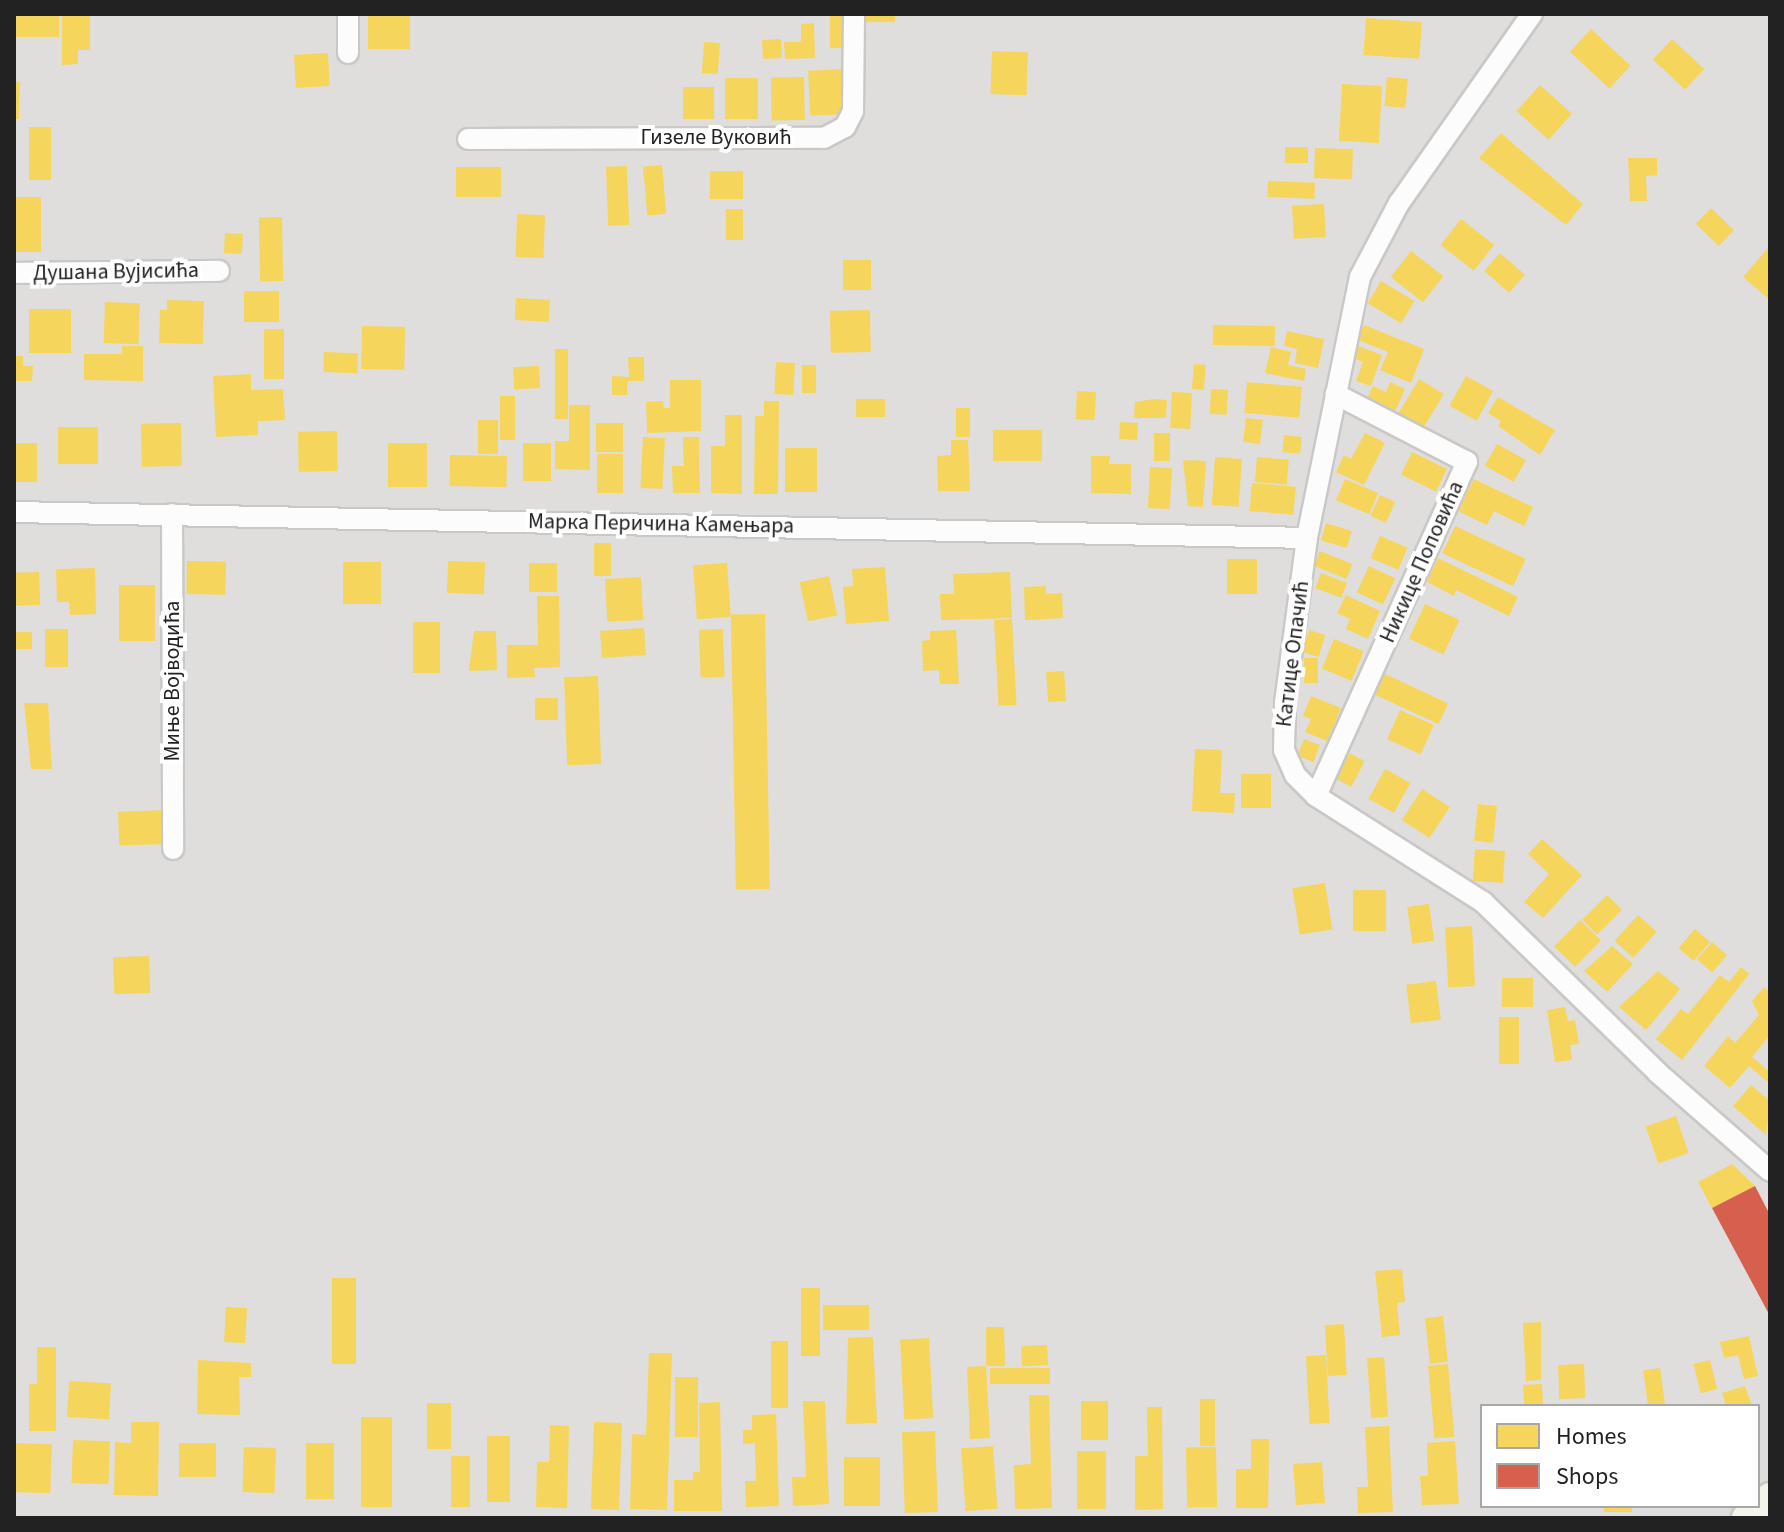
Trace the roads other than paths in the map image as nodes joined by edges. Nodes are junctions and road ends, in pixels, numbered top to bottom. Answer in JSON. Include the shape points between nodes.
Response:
{"nodes":[{"id":1,"x":348,"y":14,"type":"edge"},
{"id":2,"x":854,"y":14,"type":"edge"},
{"id":3,"x":1532,"y":14,"type":"edge"},
{"id":4,"x":348,"y":53,"type":"dead end"},
{"id":5,"x":468,"y":139,"type":"dead end"},
{"id":6,"x":219,"y":271,"type":"dead end"},
{"id":7,"x":14,"y":273,"type":"edge"},
{"id":8,"x":1335,"y":394,"type":"junction"},
{"id":9,"x":14,"y":512,"type":"edge"},
{"id":10,"x":172,"y":514,"type":"junction"},
{"id":11,"x":1307,"y":538,"type":"junction"},
{"id":12,"x":1316,"y":796,"type":"junction"},
{"id":13,"x":173,"y":849,"type":"dead end"},
{"id":14,"x":1770,"y":1171,"type":"edge"}],
"edges":[{"from":1,"to":4,"type":"street"},
{"from":2,"to":5,"type":"street","name":"Гизеле Вуковић","via":[[853,111],[845,127],[824,138]]},
{"from":3,"to":8,"type":"street","name":"Катице Опачић","via":[[1370,252],[1354,298]]},
{"from":6,"to":7,"type":"street","name":"Душана Вујисића"},
{"from":8,"to":11,"type":"street","name":"Катице Опачић"},
{"from":8,"to":12,"type":"street","name":"Никице Поповића","via":[[1467,462]]},
{"from":9,"to":10,"type":"street","name":"Марка Перичина Камењара"},
{"from":10,"to":11,"type":"street","name":"Марка Перичина Камењара"},
{"from":10,"to":13,"type":"street","name":"Миње Војводића"},
{"from":11,"to":12,"type":"street","name":"Катице Опачић","via":[[1283,738],[1288,763]]},
{"from":12,"to":14,"type":"street","name":"Катице Опачић","via":[[1483,902],[1657,1072]]}]}
